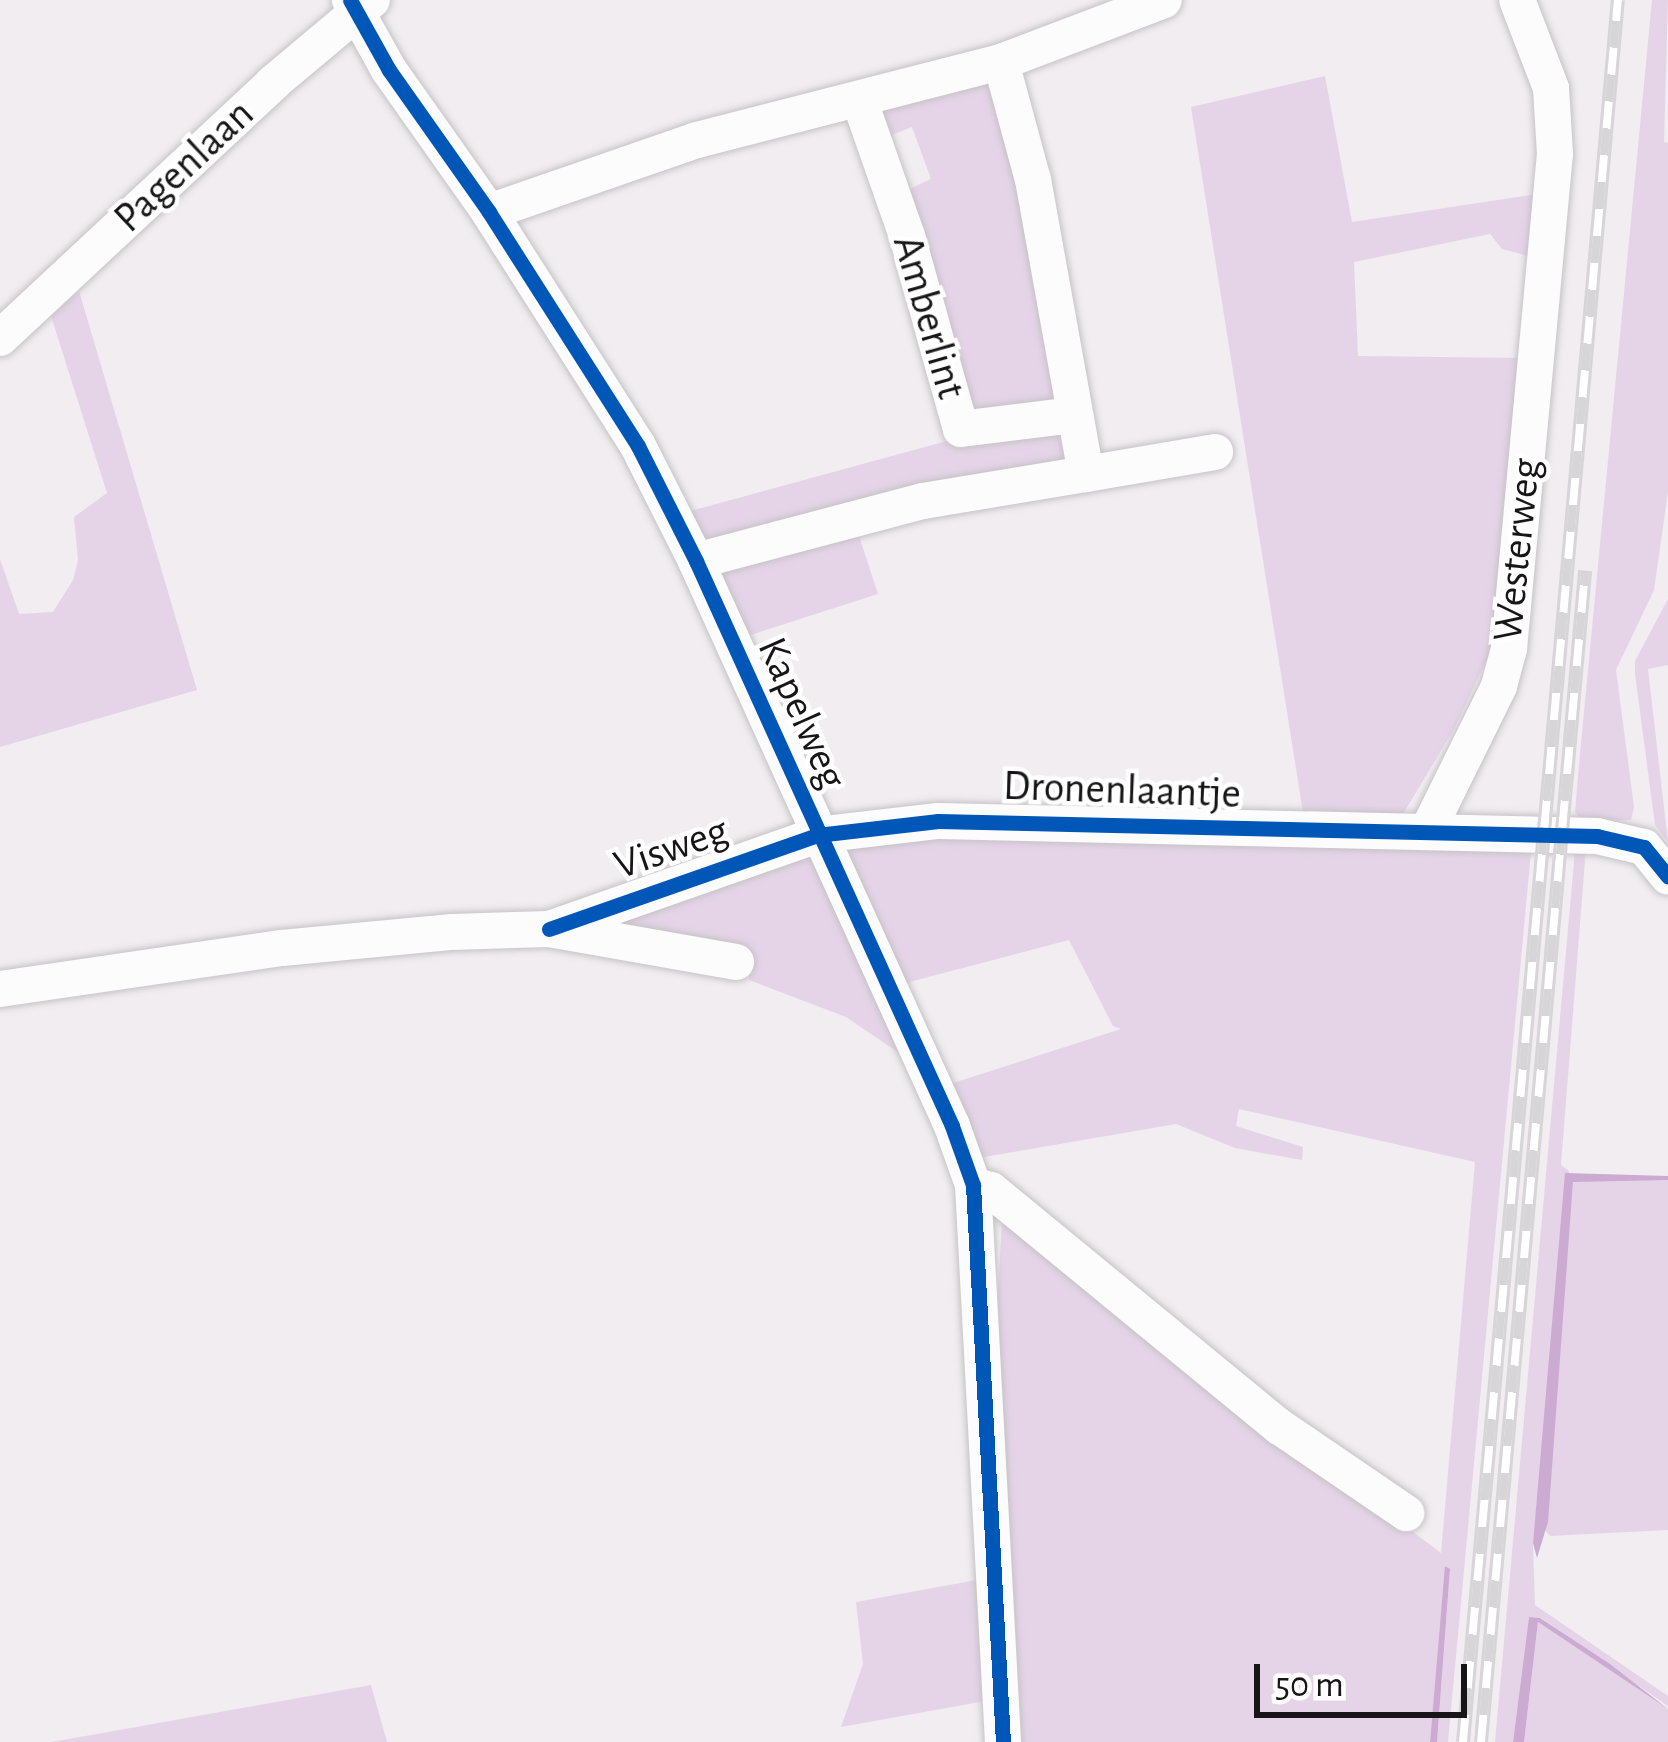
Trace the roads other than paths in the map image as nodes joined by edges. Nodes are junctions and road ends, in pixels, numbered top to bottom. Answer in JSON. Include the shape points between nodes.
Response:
{"nodes":[{"id":1,"x":1164,"y":0,"type":"edge"},
{"id":2,"x":1517,"y":0,"type":"edge"},
{"id":3,"x":359,"y":4,"type":"edge"},
{"id":4,"x":1001,"y":62,"type":"junction"},
{"id":5,"x":859,"y":99,"type":"junction"},
{"id":6,"x":489,"y":212,"type":"junction"},
{"id":7,"x":0,"y":338,"type":"edge"},
{"id":8,"x":1073,"y":415,"type":"junction"},
{"id":9,"x":1215,"y":452,"type":"dead end"},
{"id":10,"x":1086,"y":474,"type":"junction"},
{"id":11,"x":695,"y":561,"type":"junction"},
{"id":12,"x":1427,"y":832,"type":"junction"},
{"id":13,"x":817,"y":836,"type":"junction"},
{"id":14,"x":1668,"y":878,"type":"edge"},
{"id":15,"x":549,"y":929,"type":"junction"},
{"id":16,"x":736,"y":962,"type":"dead end"},
{"id":17,"x":0,"y":989,"type":"edge"},
{"id":18,"x":973,"y":1185,"type":"junction"},
{"id":19,"x":1406,"y":1513,"type":"dead end"},
{"id":20,"x":1003,"y":1742,"type":"edge"}],
"edges":[{"from":1,"to":4,"type":"street"},
{"from":2,"to":12,"type":"street","name":"Westerweg","via":[[1551,88],[1555,154],[1509,649]]},
{"from":3,"to":6,"type":"street","name":"Kapelweg","via":[[389,70]]},
{"from":3,"to":7,"type":"street","name":"Pagenlaan"},
{"from":4,"to":5,"type":"street"},
{"from":4,"to":8,"type":"street","via":[[1033,180]]},
{"from":5,"to":6,"type":"street","via":[[697,140]]},
{"from":5,"to":8,"type":"street","name":"Amberlint","via":[[961,429]]},
{"from":6,"to":11,"type":"street","name":"Kapelweg","via":[[601,382]]},
{"from":8,"to":10,"type":"street"},
{"from":9,"to":10,"type":"street"},
{"from":10,"to":11,"type":"street","via":[[922,501]]},
{"from":11,"to":13,"type":"street","name":"Kapelweg"},
{"from":12,"to":13,"type":"street","name":"Dronenlaantje","via":[[938,821]]},
{"from":12,"to":14,"type":"street","via":[[1629,839]]},
{"from":13,"to":15,"type":"street","name":"Visweg"},
{"from":13,"to":18,"type":"street","name":"Kapelweg"},
{"from":15,"to":16,"type":"street","name":"Visweg"},
{"from":15,"to":17,"type":"street","name":"Visweg","via":[[283,948]]},
{"from":18,"to":19,"type":"street","via":[[992,1190],[1280,1427]]},
{"from":18,"to":20,"type":"street","name":"Kapelweg"}]}
